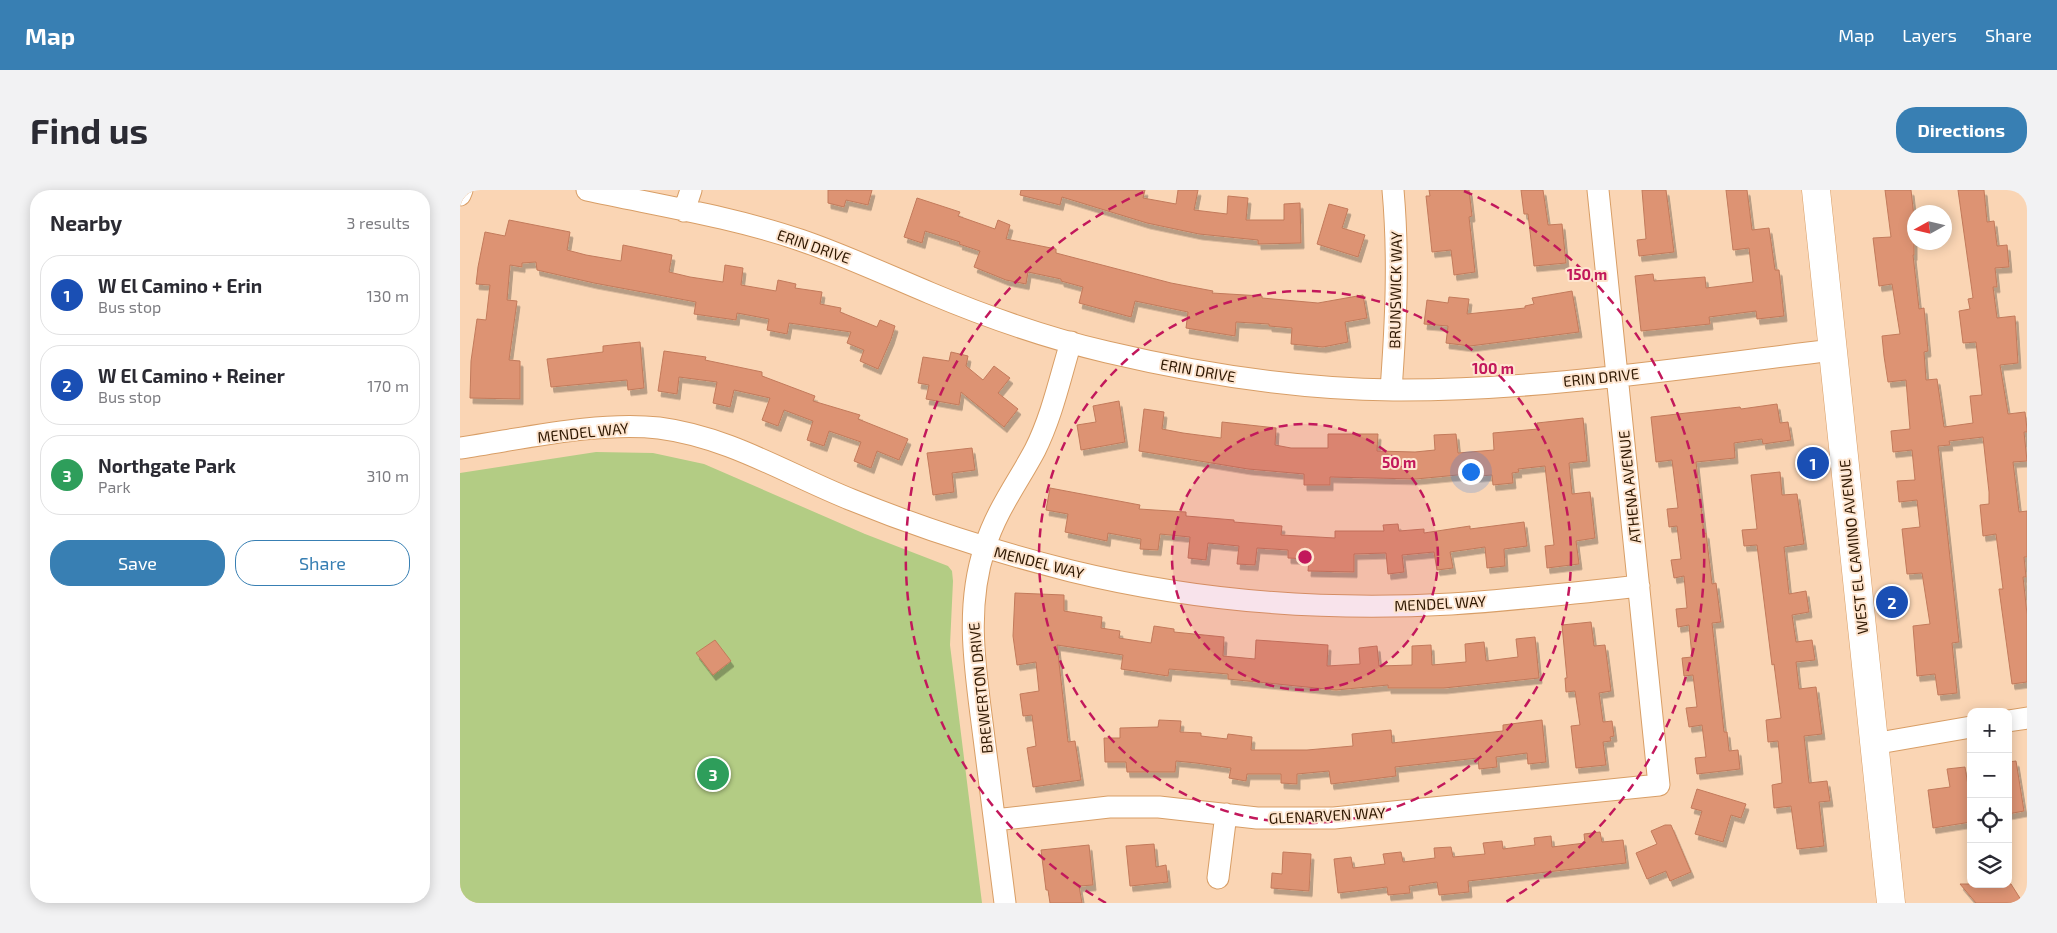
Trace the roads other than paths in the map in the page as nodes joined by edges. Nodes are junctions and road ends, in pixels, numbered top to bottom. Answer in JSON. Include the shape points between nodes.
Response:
{"nodes":[{"id":1,"x":462,"y":190,"type":"edge"},
{"id":2,"x":587,"y":190,"type":"edge"},
{"id":3,"x":691,"y":190,"type":"edge"},
{"id":4,"x":1393,"y":190,"type":"edge"},
{"id":5,"x":1598,"y":190,"type":"edge"},
{"id":6,"x":1816,"y":190,"type":"edge"},
{"id":7,"x":460,"y":195,"type":"edge"},
{"id":8,"x":684,"y":211,"type":"junction"},
{"id":9,"x":1071,"y":342,"type":"junction"},
{"id":10,"x":1834,"y":350,"type":"junction"},
{"id":11,"x":1617,"y":375,"type":"junction"},
{"id":12,"x":1391,"y":390,"type":"junction"},
{"id":13,"x":460,"y":448,"type":"edge"},
{"id":14,"x":984,"y":548,"type":"junction"},
{"id":15,"x":1639,"y":586,"type":"junction"},
{"id":16,"x":2027,"y":718,"type":"edge"},
{"id":17,"x":2012,"y":720,"type":"edge"},
{"id":18,"x":1967,"y":728,"type":"edge"},
{"id":19,"x":1873,"y":744,"type":"junction"},
{"id":20,"x":1659,"y":785,"type":"joint"},
{"id":21,"x":1226,"y":814,"type":"junction"},
{"id":22,"x":994,"y":820,"type":"junction"},
{"id":23,"x":1218,"y":878,"type":"dead end"},
{"id":24,"x":1005,"y":903,"type":"edge"},
{"id":25,"x":1891,"y":903,"type":"edge"}],
"edges":[{"from":1,"to":7,"type":"street"},
{"from":2,"to":8,"type":"street","name":"ERIN DRIVE"},
{"from":3,"to":8,"type":"street"},
{"from":4,"to":12,"type":"street","name":"BRUNSWICK WAY","via":[[1397,304]]},
{"from":5,"to":11,"type":"street","name":"ATHENA AVENUE"},
{"from":6,"to":10,"type":"main road","name":"WEST EL CAMINO AVENUE"},
{"from":8,"to":9,"type":"street","name":"ERIN DRIVE","via":[[795,238],[936,295]]},
{"from":9,"to":12,"type":"street","name":"ERIN DRIVE","via":[[1170,366],[1236,377],[1325,387]]},
{"from":9,"to":14,"type":"street","name":"BREWERTON DRIVE","via":[[1047,422],[1035,449],[1004,500]]},
{"from":10,"to":11,"type":"street","name":"ERIN DRIVE"},
{"from":10,"to":19,"type":"main road","name":"WEST EL CAMINO AVENUE"},
{"from":11,"to":12,"type":"street","name":"ERIN DRIVE","via":[[1525,385]]},
{"from":11,"to":15,"type":"street","name":"ATHENA AVENUE"},
{"from":13,"to":14,"type":"street","name":"MENDEL WAY","via":[[593,429],[656,428],[688,433],[749,453],[849,499]]},
{"from":14,"to":15,"type":"street","name":"MENDEL WAY","via":[[1075,572],[1158,588],[1262,601],[1380,606],[1442,604]]},
{"from":14,"to":22,"type":"street","name":"BREWERTON DRIVE","via":[[975,591],[973,649]]},
{"from":15,"to":20,"type":"street","name":"ATHENA AVENUE"},
{"from":16,"to":17,"type":"street"},
{"from":18,"to":19,"type":"street"},
{"from":19,"to":25,"type":"main road","name":"WEST EL CAMINO AVENUE"},
{"from":20,"to":21,"type":"street","name":"GLENARVEN WAY","via":[[1334,818]]},
{"from":21,"to":22,"type":"street","name":"GLENARVEN WAY","via":[[1159,807],[1109,807]]},
{"from":21,"to":23,"type":"street"},
{"from":22,"to":24,"type":"street","name":"BREWERTON DRIVE"}]}
